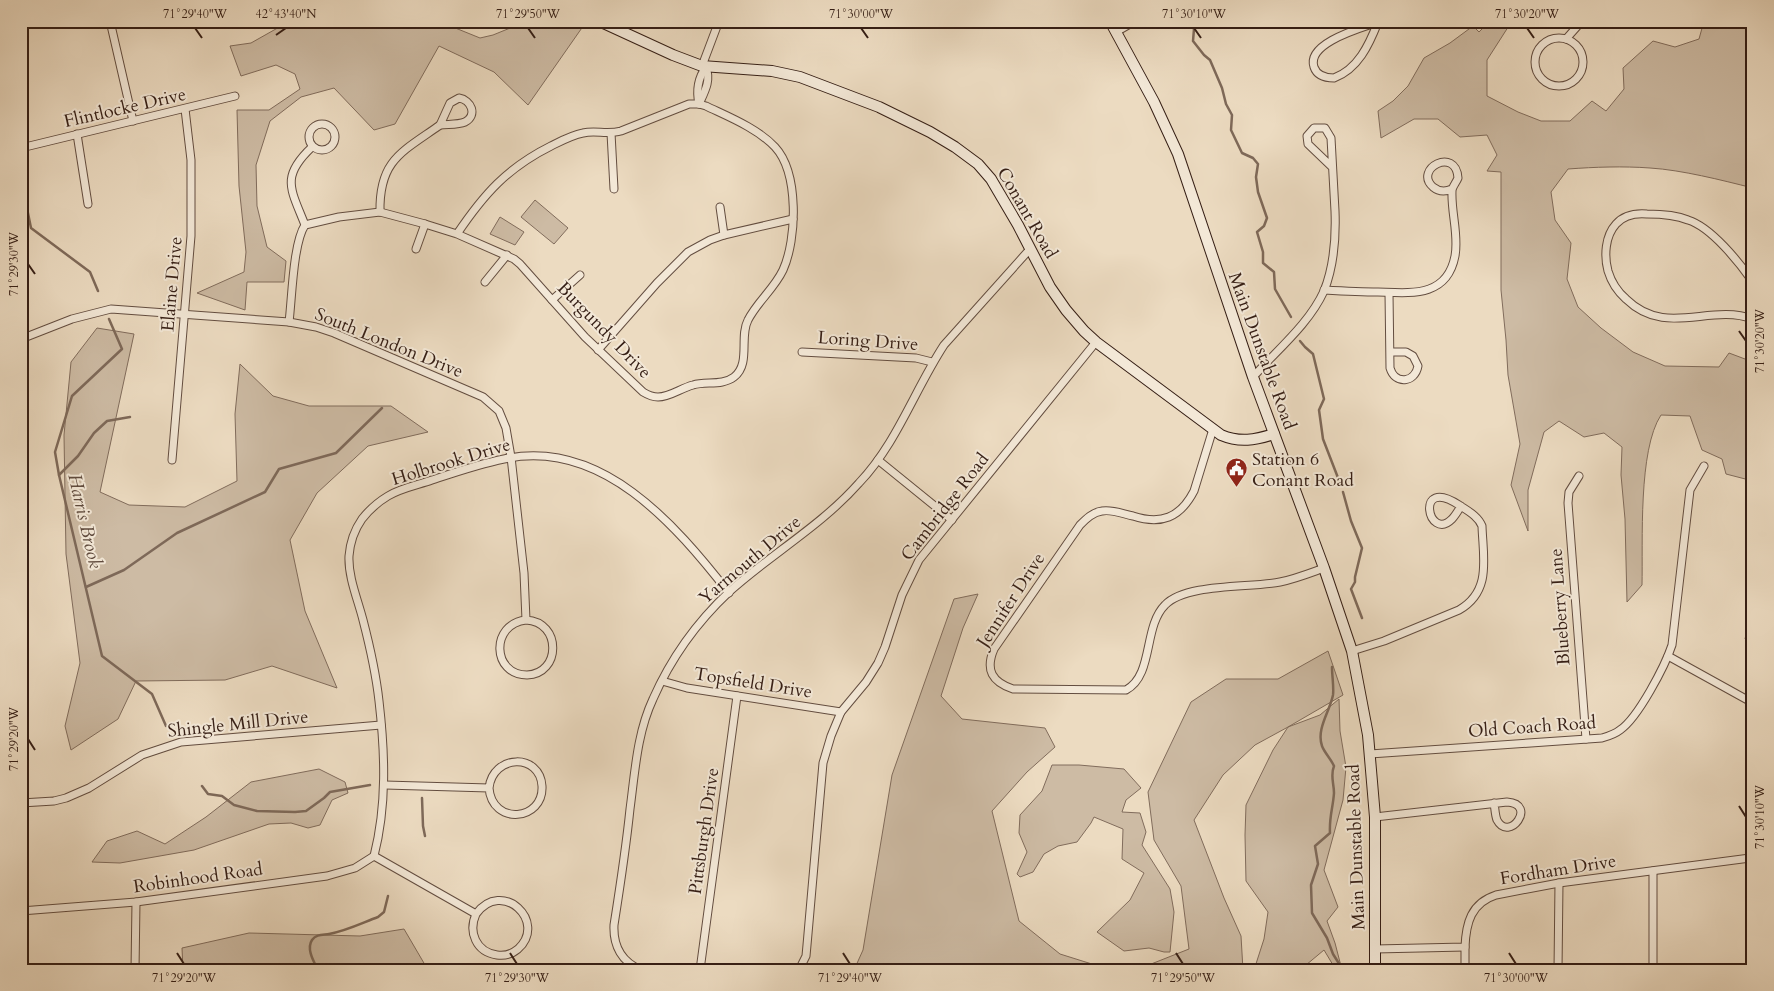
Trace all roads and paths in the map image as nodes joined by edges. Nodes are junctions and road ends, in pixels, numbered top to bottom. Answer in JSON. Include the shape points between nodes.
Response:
{"nodes":[{"id":1,"x":110,"y":21,"type":"edge"},
{"id":2,"x":599,"y":21,"type":"edge"},
{"id":3,"x":719,"y":21,"type":"edge"},
{"id":4,"x":1110,"y":21,"type":"edge"},
{"id":5,"x":1135,"y":21,"type":"edge"},
{"id":6,"x":1582,"y":21,"type":"edge"},
{"id":7,"x":1379,"y":22,"type":"edge"},
{"id":8,"x":1116,"y":32,"type":"junction"},
{"id":9,"x":1566,"y":39,"type":"junction"},
{"id":10,"x":704,"y":66,"type":"junction"},
{"id":11,"x":235,"y":96,"type":"dead end"},
{"id":12,"x":698,"y":104,"type":"junction"},
{"id":13,"x":185,"y":109,"type":"junction"},
{"id":14,"x":133,"y":121,"type":"junction"},
{"id":15,"x":440,"y":125,"type":"junction"},
{"id":16,"x":611,"y":133,"type":"junction"},
{"id":17,"x":77,"y":134,"type":"junction"},
{"id":18,"x":312,"y":147,"type":"dead end"},
{"id":19,"x":21,"y":148,"type":"edge"},
{"id":20,"x":1332,"y":167,"type":"junction"},
{"id":21,"x":1452,"y":188,"type":"junction"},
{"id":22,"x":614,"y":189,"type":"dead end"},
{"id":23,"x":88,"y":204,"type":"dead end"},
{"id":24,"x":720,"y":207,"type":"dead end"},
{"id":25,"x":380,"y":212,"type":"junction"},
{"id":26,"x":793,"y":219,"type":"junction"},
{"id":27,"x":425,"y":224,"type":"junction"},
{"id":28,"x":305,"y":225,"type":"junction"},
{"id":29,"x":457,"y":234,"type":"junction"},
{"id":30,"x":724,"y":235,"type":"junction"},
{"id":31,"x":416,"y":249,"type":"dead end"},
{"id":32,"x":1030,"y":249,"type":"junction"},
{"id":33,"x":507,"y":255,"type":"junction"},
{"id":34,"x":580,"y":275,"type":"dead end"},
{"id":35,"x":485,"y":282,"type":"dead end"},
{"id":36,"x":1753,"y":282,"type":"edge"},
{"id":37,"x":1324,"y":290,"type":"junction"},
{"id":38,"x":1389,"y":292,"type":"junction"},
{"id":39,"x":552,"y":300,"type":"junction"},
{"id":40,"x":184,"y":314,"type":"junction"},
{"id":41,"x":1753,"y":319,"type":"edge"},
{"id":42,"x":289,"y":322,"type":"junction"},
{"id":43,"x":21,"y":339,"type":"edge"},
{"id":44,"x":1096,"y":342,"type":"junction"},
{"id":45,"x":598,"y":350,"type":"junction"},
{"id":46,"x":802,"y":352,"type":"dead end"},
{"id":47,"x":1390,"y":352,"type":"junction"},
{"id":48,"x":932,"y":362,"type":"junction"},
{"id":49,"x":1253,"y":377,"type":"junction"},
{"id":50,"x":1213,"y":429,"type":"junction"},
{"id":51,"x":1274,"y":434,"type":"junction"},
{"id":52,"x":512,"y":457,"type":"junction"},
{"id":53,"x":172,"y":460,"type":"dead end"},
{"id":54,"x":878,"y":460,"type":"junction"},
{"id":55,"x":1704,"y":466,"type":"dead end"},
{"id":56,"x":1579,"y":476,"type":"dead end"},
{"id":57,"x":1461,"y":506,"type":"junction"},
{"id":58,"x":952,"y":520,"type":"junction"},
{"id":59,"x":1324,"y":568,"type":"junction"},
{"id":60,"x":729,"y":593,"type":"junction"},
{"id":61,"x":526,"y":620,"type":"junction"},
{"id":62,"x":1352,"y":651,"type":"junction"},
{"id":63,"x":1668,"y":656,"type":"junction"},
{"id":64,"x":662,"y":681,"type":"junction"},
{"id":65,"x":737,"y":696,"type":"junction"},
{"id":66,"x":1753,"y":703,"type":"edge"},
{"id":67,"x":841,"y":712,"type":"junction"},
{"id":68,"x":381,"y":725,"type":"junction"},
{"id":69,"x":1586,"y":739,"type":"junction"},
{"id":70,"x":1370,"y":754,"type":"junction"},
{"id":71,"x":385,"y":785,"type":"junction"},
{"id":72,"x":489,"y":788,"type":"junction"},
{"id":73,"x":21,"y":803,"type":"edge"},
{"id":74,"x":1494,"y":803,"type":"dead end"},
{"id":75,"x":1753,"y":804,"type":"edge"},
{"id":76,"x":1375,"y":817,"type":"junction"},
{"id":77,"x":374,"y":856,"type":"junction"},
{"id":78,"x":1750,"y":858,"type":"junction"},
{"id":79,"x":1653,"y":871,"type":"junction"},
{"id":80,"x":1559,"y":883,"type":"junction"},
{"id":81,"x":136,"y":902,"type":"junction"},
{"id":82,"x":21,"y":911,"type":"edge"},
{"id":83,"x":476,"y":914,"type":"junction"},
{"id":84,"x":1753,"y":934,"type":"edge"},
{"id":85,"x":1465,"y":947,"type":"junction"},
{"id":86,"x":1374,"y":949,"type":"junction"},
{"id":87,"x":135,"y":970,"type":"edge"},
{"id":88,"x":641,"y":970,"type":"edge"},
{"id":89,"x":700,"y":970,"type":"edge"},
{"id":90,"x":800,"y":970,"type":"edge"},
{"id":91,"x":1374,"y":970,"type":"edge"},
{"id":92,"x":1465,"y":970,"type":"edge"},
{"id":93,"x":1558,"y":970,"type":"edge"},
{"id":94,"x":1654,"y":970,"type":"edge"}],
"edges":[{"from":1,"to":14,"type":"street"},
{"from":2,"to":10,"type":"main road","name":"Conant Road"},
{"from":3,"to":10,"type":"street"},
{"from":4,"to":8,"type":"main road","name":"Main Dunstable Road"},
{"from":5,"to":8,"type":"street"},
{"from":6,"to":9,"type":"street"},
{"from":7,"to":7,"type":"street","via":[[1365,50],[1347,70],[1334,78],[1317,72],[1314,60],[1320,49],[1341,36]]},
{"from":8,"to":49,"type":"main road","name":"Main Dunstable Road","via":[[1178,154]]},
{"from":9,"to":9,"type":"street","via":[[1549,41],[1537,56],[1540,75],[1555,85],[1573,81],[1582,69],[1580,50]]},
{"from":10,"to":12,"type":"street","via":[[697,92]]},
{"from":10,"to":32,"type":"main road","name":"Conant Road","via":[[772,71],[800,77],[930,132],[985,171]]},
{"from":11,"to":13,"type":"street","name":"Flintlocke Drive"},
{"from":12,"to":16,"type":"street","via":[[683,106]]},
{"from":12,"to":26,"type":"street","name":"Burgundy Drive","via":[[746,126],[775,147],[788,173]]},
{"from":13,"to":14,"type":"street","name":"Flintlocke Drive"},
{"from":13,"to":40,"type":"street","name":"Elaine Drive","via":[[191,208]]},
{"from":14,"to":17,"type":"street","name":"Flintlocke Drive"},
{"from":15,"to":15,"type":"street","via":[[467,121],[472,115],[470,104],[462,99],[454,100]]},
{"from":15,"to":25,"type":"street","via":[[401,152],[391,163],[381,190]]},
{"from":16,"to":22,"type":"street"},
{"from":16,"to":29,"type":"street","via":[[589,132],[573,136],[522,163],[485,195]]},
{"from":17,"to":19,"type":"street","name":"Flintlocke Drive"},
{"from":17,"to":23,"type":"street"},
{"from":18,"to":28,"type":"street","via":[[296,163],[291,178],[294,201]]},
{"from":20,"to":20,"type":"street","via":[[1330,134],[1325,128],[1314,128],[1307,136],[1308,144]]},
{"from":20,"to":37,"type":"street","via":[[1336,230]]},
{"from":21,"to":21,"type":"street","via":[[1458,178],[1454,166],[1446,162],[1434,165],[1428,177],[1431,185],[1443,191]]},
{"from":21,"to":38,"type":"street","via":[[1456,245],[1455,257],[1446,277],[1428,290],[1410,294]]},
{"from":24,"to":30,"type":"street"},
{"from":25,"to":27,"type":"street","name":"Burgundy Drive"},
{"from":25,"to":28,"type":"street","name":"Burgundy Drive","via":[[339,216]]},
{"from":26,"to":30,"type":"street"},
{"from":26,"to":45,"type":"street","name":"Burgundy Drive","via":[[786,263],[774,286],[747,322],[741,368],[733,378],[694,384],[665,396],[651,396]]},
{"from":27,"to":29,"type":"street","name":"Burgundy Drive"},
{"from":27,"to":31,"type":"street"},
{"from":28,"to":42,"type":"street","via":[[297,248]]},
{"from":29,"to":33,"type":"street","name":"Burgundy Drive"},
{"from":30,"to":45,"type":"street","via":[[699,245],[680,259]]},
{"from":32,"to":44,"type":"main road","name":"Conant Road","via":[[1066,310]]},
{"from":32,"to":48,"type":"street","name":"Yarmouth Drive","via":[[955,331]]},
{"from":33,"to":35,"type":"street"},
{"from":33,"to":39,"type":"street","name":"Burgundy Drive","via":[[520,264]]},
{"from":34,"to":39,"type":"street"},
{"from":36,"to":41,"type":"street","via":[[1704,228],[1688,220],[1652,214],[1633,215],[1618,222],[1608,237],[1606,257],[1609,273],[1624,297],[1638,309],[1667,319],[1730,314]]},
{"from":37,"to":38,"type":"street"},
{"from":37,"to":49,"type":"street","via":[[1312,311]]},
{"from":38,"to":47,"type":"street"},
{"from":39,"to":45,"type":"street","name":"Burgundy Drive"},
{"from":40,"to":42,"type":"street","name":"South London Drive"},
{"from":40,"to":43,"type":"street","name":"South London Drive","via":[[122,309],[100,311]]},
{"from":40,"to":53,"type":"street","name":"Elaine Drive"},
{"from":42,"to":52,"type":"street","name":"South London Drive","via":[[334,333],[483,397],[502,417]]},
{"from":44,"to":50,"type":"main road","name":"Conant Road"},
{"from":44,"to":58,"type":"street","name":"Cambridge Road"},
{"from":46,"to":48,"type":"street","name":"Loring Drive","via":[[916,358]]},
{"from":47,"to":47,"type":"street","via":[[1390,368],[1394,375],[1404,380],[1414,376],[1418,366],[1413,356],[1406,352]]},
{"from":48,"to":54,"type":"street","name":"Yarmouth Drive"},
{"from":49,"to":51,"type":"main road","name":"Main Dunstable Road"},
{"from":50,"to":51,"type":"main road","name":"Conant Road","via":[[1239,440]]},
{"from":50,"to":59,"type":"street","name":"Jennifer Drive","via":[[1194,491],[1176,513],[1162,520],[1146,520],[1103,511],[1080,525],[994,649],[989,665],[995,679],[1013,689],[1126,690],[1137,682],[1155,619],[1171,599],[1190,592],[1280,582]]},
{"from":51,"to":59,"type":"main road","name":"Main Dunstable Road"},
{"from":52,"to":60,"type":"street","name":"Holbrook Drive","via":[[538,455],[563,458],[595,470],[628,488],[685,540]]},
{"from":52,"to":61,"type":"street","name":"South London Drive"},
{"from":52,"to":68,"type":"street","name":"Holbrook Drive","via":[[389,495],[361,520],[353,537],[350,569],[372,659]]},
{"from":54,"to":58,"type":"street"},
{"from":54,"to":60,"type":"street","name":"Yarmouth Drive","via":[[824,517]]},
{"from":55,"to":63,"type":"street","name":"Old Coach Road","via":[[1690,490],[1672,645]]},
{"from":56,"to":69,"type":"street","name":"Blueberry Lane","via":[[1569,492],[1568,503]]},
{"from":57,"to":57,"type":"street","via":[[1452,519],[1444,523],[1433,520],[1429,512],[1432,501],[1439,497]]},
{"from":57,"to":62,"type":"street","via":[[1482,526],[1484,571],[1478,594],[1459,610]]},
{"from":58,"to":67,"type":"street","name":"Cambridge Road","via":[[912,571],[878,663]]},
{"from":59,"to":62,"type":"main road","name":"Main Dunstable Road"},
{"from":60,"to":64,"type":"street","name":"Yarmouth Drive","via":[[695,628]]},
{"from":61,"to":61,"type":"street","via":[[547,630],[554,647],[544,668],[527,675],[518,674],[508,667],[499,648],[507,629]]},
{"from":62,"to":70,"type":"main road","name":"Main Dunstable Road"},
{"from":63,"to":66,"type":"street"},
{"from":63,"to":69,"type":"street","name":"Old Coach Road","via":[[1626,725],[1611,735]]},
{"from":64,"to":65,"type":"street","name":"Topsfield Drive"},
{"from":64,"to":88,"type":"street","name":"Yarmouth Drive","via":[[641,735],[614,925],[620,953],[632,966]]},
{"from":65,"to":67,"type":"street","name":"Topsfield Drive"},
{"from":65,"to":89,"type":"street","name":"Pittsburgh Drive"},
{"from":67,"to":90,"type":"street","name":"Cambridge Road","via":[[823,763],[808,945]]},
{"from":68,"to":71,"type":"street","name":"Holbrook Drive"},
{"from":68,"to":73,"type":"street","name":"Shingle Mill Drive","via":[[181,742],[142,755],[78,794],[54,802]]},
{"from":69,"to":70,"type":"street","name":"Old Coach Road"},
{"from":70,"to":76,"type":"main road","name":"Main Dunstable Road"},
{"from":71,"to":72,"type":"street"},
{"from":71,"to":77,"type":"street","name":"Holbrook Drive"},
{"from":72,"to":72,"type":"street","via":[[490,779],[498,768],[518,762],[537,772],[542,789],[533,808],[513,815],[497,808]]},
{"from":74,"to":76,"type":"street"},
{"from":75,"to":78,"type":"street"},
{"from":76,"to":86,"type":"main road","name":"Main Dunstable Road"},
{"from":77,"to":81,"type":"street","name":"Robinhood Road","via":[[355,868],[327,876]]},
{"from":77,"to":83,"type":"street"},
{"from":78,"to":79,"type":"street","name":"Fordham Drive"},
{"from":78,"to":84,"type":"street"},
{"from":79,"to":80,"type":"street","name":"Fordham Drive"},
{"from":79,"to":94,"type":"street"},
{"from":80,"to":85,"type":"street","name":"Fordham Drive","via":[[1483,900],[1470,916]]},
{"from":80,"to":93,"type":"street"},
{"from":81,"to":82,"type":"street","name":"Robinhood Road"},
{"from":81,"to":87,"type":"street"},
{"from":83,"to":83,"type":"street","via":[[474,936],[477,944],[487,952],[500,956],[509,954],[525,940],[526,917],[513,904],[495,901],[486,904]]},
{"from":85,"to":86,"type":"street"},
{"from":85,"to":92,"type":"street","name":"Fordham Drive"},
{"from":86,"to":91,"type":"main road","name":"Main Dunstable Road"}]}
